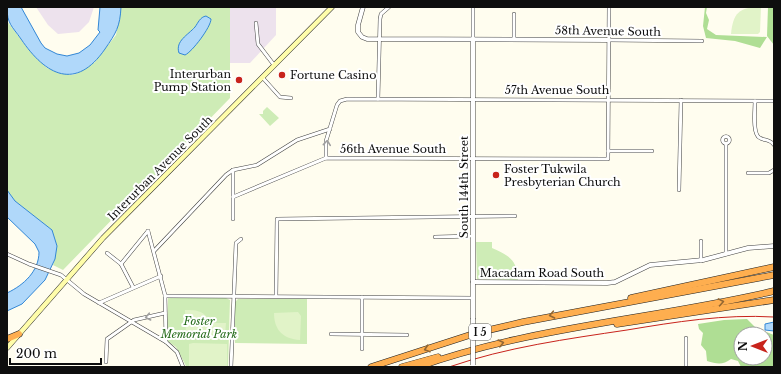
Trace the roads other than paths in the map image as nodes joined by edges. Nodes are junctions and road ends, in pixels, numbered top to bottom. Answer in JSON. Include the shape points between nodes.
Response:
{"nodes":[{"id":1,"x":332,"y":7,"type":"edge"},
{"id":2,"x":363,"y":7,"type":"edge"},
{"id":3,"x":389,"y":7,"type":"edge"},
{"id":4,"x":473,"y":7,"type":"edge"},
{"id":5,"x":609,"y":7,"type":"edge"},
{"id":6,"x":514,"y":14,"type":"dead end"},
{"id":7,"x":256,"y":23,"type":"dead end"},
{"id":8,"x":380,"y":39,"type":"junction"},
{"id":9,"x":473,"y":39,"type":"junction"},
{"id":10,"x":514,"y":39,"type":"junction"},
{"id":11,"x":608,"y":40,"type":"junction"},
{"id":12,"x":702,"y":41,"type":"dead end"},
{"id":13,"x":274,"y":65,"type":"junction"},
{"id":14,"x":262,"y":77,"type":"junction"},
{"id":15,"x":291,"y":98,"type":"dead end"},
{"id":16,"x":378,"y":99,"type":"junction"},
{"id":17,"x":474,"y":99,"type":"junction"},
{"id":18,"x":609,"y":100,"type":"junction"},
{"id":19,"x":681,"y":100,"type":"junction"},
{"id":20,"x":755,"y":101,"type":"junction"},
{"id":21,"x":774,"y":101,"type":"edge"},
{"id":22,"x":330,"y":128,"type":"junction"},
{"id":23,"x":726,"y":144,"type":"dead end"},
{"id":24,"x":774,"y":145,"type":"edge"},
{"id":25,"x":608,"y":152,"type":"junction"},
{"id":26,"x":652,"y":152,"type":"dead end"},
{"id":27,"x":326,"y":158,"type":"junction"},
{"id":28,"x":473,"y":159,"type":"junction"},
{"id":29,"x":233,"y":170,"type":"junction"},
{"id":30,"x":774,"y":170,"type":"edge"},
{"id":31,"x":748,"y":174,"type":"dead end"},
{"id":32,"x":679,"y":190,"type":"dead end"},
{"id":33,"x":234,"y":197,"type":"junction"},
{"id":34,"x":516,"y":216,"type":"dead end"},
{"id":35,"x":473,"y":217,"type":"junction"},
{"id":36,"x":233,"y":220,"type":"dead end"},
{"id":37,"x":473,"y":236,"type":"junction"},
{"id":38,"x":435,"y":237,"type":"dead end"},
{"id":39,"x":242,"y":239,"type":"dead end"},
{"id":40,"x":701,"y":240,"type":"dead end"},
{"id":41,"x":774,"y":246,"type":"edge"},
{"id":42,"x":154,"y":251,"type":"junction"},
{"id":43,"x":107,"y":253,"type":"dead end"},
{"id":44,"x":7,"y":254,"type":"edge"},
{"id":45,"x":726,"y":254,"type":"junction"},
{"id":46,"x":701,"y":261,"type":"junction"},
{"id":47,"x":121,"y":264,"type":"junction"},
{"id":48,"x":774,"y":267,"type":"edge"},
{"id":49,"x":773,"y":275,"type":"edge"},
{"id":50,"x":161,"y":276,"type":"junction"},
{"id":51,"x":67,"y":279,"type":"junction"},
{"id":52,"x":473,"y":282,"type":"junction"},
{"id":53,"x":134,"y":287,"type":"junction"},
{"id":54,"x":774,"y":291,"type":"edge"},
{"id":55,"x":165,"y":296,"type":"junction"},
{"id":56,"x":234,"y":296,"type":"junction"},
{"id":57,"x":276,"y":296,"type":"junction"},
{"id":58,"x":362,"y":297,"type":"junction"},
{"id":59,"x":473,"y":298,"type":"junction"},
{"id":60,"x":774,"y":299,"type":"edge"},
{"id":61,"x":99,"y":303,"type":"junction"},
{"id":62,"x":591,"y":308,"type":"junction"},
{"id":63,"x":165,"y":313,"type":"junction"},
{"id":64,"x":131,"y":322,"type":"junction"},
{"id":65,"x":572,"y":328,"type":"junction"},
{"id":66,"x":19,"y":334,"type":"junction"},
{"id":67,"x":331,"y":334,"type":"dead end"},
{"id":68,"x":362,"y":334,"type":"junction"},
{"id":69,"x":407,"y":335,"type":"dead end"},
{"id":70,"x":686,"y":338,"type":"dead end"},
{"id":71,"x":7,"y":339,"type":"edge"},
{"id":72,"x":166,"y":342,"type":"junction"},
{"id":73,"x":7,"y":348,"type":"edge"},
{"id":74,"x":362,"y":348,"type":"dead end"},
{"id":75,"x":463,"y":352,"type":"junction"},
{"id":76,"x":106,"y":362,"type":"dead end"},
{"id":77,"x":473,"y":366,"type":"edge"},
{"id":78,"x":183,"y":367,"type":"edge"},
{"id":79,"x":231,"y":367,"type":"edge"},
{"id":80,"x":371,"y":367,"type":"edge"},
{"id":81,"x":402,"y":367,"type":"edge"},
{"id":82,"x":418,"y":367,"type":"edge"},
{"id":83,"x":686,"y":367,"type":"edge"}],
"edges":[{"from":1,"to":13,"type":"main road","name":"Interurban Avenue South"},
{"from":2,"to":8,"type":"street","name":"58th Avenue South","via":[[358,32],[362,37]]},
{"from":3,"to":8,"type":"street","via":[[381,14]]},
{"from":4,"to":9,"type":"street","name":"South 144th Street"},
{"from":5,"to":11,"type":"street"},
{"from":6,"to":10,"type":"street"},
{"from":7,"to":13,"type":"street","via":[[258,44]]},
{"from":8,"to":9,"type":"street","name":"58th Avenue South"},
{"from":8,"to":16,"type":"street"},
{"from":9,"to":10,"type":"street","name":"58th Avenue South"},
{"from":9,"to":17,"type":"street","name":"South 144th Street"},
{"from":10,"to":11,"type":"street","name":"58th Avenue South"},
{"from":11,"to":12,"type":"street","name":"58th Avenue South"},
{"from":11,"to":18,"type":"street"},
{"from":13,"to":14,"type":"main road","name":"Interurban Avenue South"},
{"from":14,"to":15,"type":"street","via":[[280,97]]},
{"from":14,"to":51,"type":"main road","name":"Interurban Avenue South","via":[[126,214]]},
{"from":16,"to":17,"type":"street","name":"57th Avenue South"},
{"from":16,"to":22,"type":"street","name":"57th Avenue South","via":[[340,101]]},
{"from":17,"to":18,"type":"street","name":"57th Avenue South"},
{"from":17,"to":28,"type":"street","name":"South 144th Street"},
{"from":18,"to":19,"type":"street","name":"57th Avenue South"},
{"from":18,"to":25,"type":"street"},
{"from":19,"to":20,"type":"street","name":"57th Avenue South"},
{"from":19,"to":32,"type":"street"},
{"from":20,"to":21,"type":"street","name":"57th Avenue South"},
{"from":20,"to":24,"type":"street","via":[[755,133],[759,138],[769,140]]},
{"from":27,"to":22,"type":"street","one_way":true,"via":[[326,141]]},
{"from":22,"to":29,"type":"street","via":[[297,140],[257,164]]},
{"from":23,"to":45,"type":"street"},
{"from":25,"to":26,"type":"street"},
{"from":25,"to":28,"type":"street","name":"56th Avenue South","via":[[608,159]]},
{"from":27,"to":28,"type":"street","name":"56th Avenue South"},
{"from":27,"to":33,"type":"street","name":"56th Avenue South"},
{"from":28,"to":35,"type":"street","name":"South 144th Street"},
{"from":29,"to":33,"type":"street"},
{"from":29,"to":42,"type":"street"},
{"from":30,"to":31,"type":"street","via":[[769,173]]},
{"from":33,"to":36,"type":"street"},
{"from":34,"to":35,"type":"street"},
{"from":35,"to":37,"type":"street","name":"South 144th Street"},
{"from":35,"to":57,"type":"street","via":[[276,219]]},
{"from":37,"to":38,"type":"street"},
{"from":37,"to":52,"type":"street","name":"South 144th Street"},
{"from":39,"to":56,"type":"street","via":[[237,242]]},
{"from":40,"to":46,"type":"street"},
{"from":41,"to":45,"type":"street","name":"Macadam Road South","via":[[748,248]]},
{"from":42,"to":47,"type":"street","via":[[148,231]]},
{"from":42,"to":50,"type":"street"},
{"from":43,"to":47,"type":"street"},
{"from":44,"to":51,"type":"street"},
{"from":45,"to":46,"type":"street","name":"Macadam Road South"},
{"from":46,"to":52,"type":"street","name":"Macadam Road South","via":[[650,265],[607,283]]},
{"from":47,"to":53,"type":"street"},
{"from":48,"to":62,"type":"highway","via":[[673,287]]},
{"from":49,"to":62,"type":"highway","number":"I 5"},
{"from":50,"to":53,"type":"street"},
{"from":50,"to":55,"type":"street"},
{"from":51,"to":61,"type":"street"},
{"from":51,"to":66,"type":"main road","name":"Interurban Avenue South"},
{"from":52,"to":59,"type":"street","name":"South 144th Street"},
{"from":53,"to":61,"type":"street"},
{"from":65,"to":54,"type":"highway","number":"I 5","one_way":true},
{"from":55,"to":56,"type":"street"},
{"from":55,"to":63,"type":"street"},
{"from":56,"to":57,"type":"street"},
{"from":56,"to":79,"type":"street"},
{"from":57,"to":58,"type":"street"},
{"from":58,"to":59,"type":"street"},
{"from":58,"to":68,"type":"street"},
{"from":59,"to":77,"type":"street","name":"South 144th Street","bridge":true},
{"from":60,"to":65,"type":"highway","via":[[608,325]]},
{"from":61,"to":64,"type":"street"},
{"from":62,"to":80,"type":"highway","number":"I 5","one_way":true,"via":[[476,333]]},
{"from":63,"to":64,"type":"street","one_way":true},
{"from":63,"to":72,"type":"street"},
{"from":64,"to":72,"type":"street"},
{"from":64,"to":76,"type":"street","via":[[107,339]]},
{"from":75,"to":65,"type":"highway","number":"I 5","one_way":true},
{"from":66,"to":71,"type":"highway"},
{"from":66,"to":73,"type":"main road","name":"Interurban Avenue South"},
{"from":67,"to":68,"type":"street"},
{"from":68,"to":69,"type":"street"},
{"from":68,"to":74,"type":"street"},
{"from":70,"to":83,"type":"street"},
{"from":72,"to":78,"type":"street","via":[[177,352]]},
{"from":75,"to":81,"type":"highway","number":"I 5"},
{"from":75,"to":82,"type":"highway","number":"I 5"}]}
